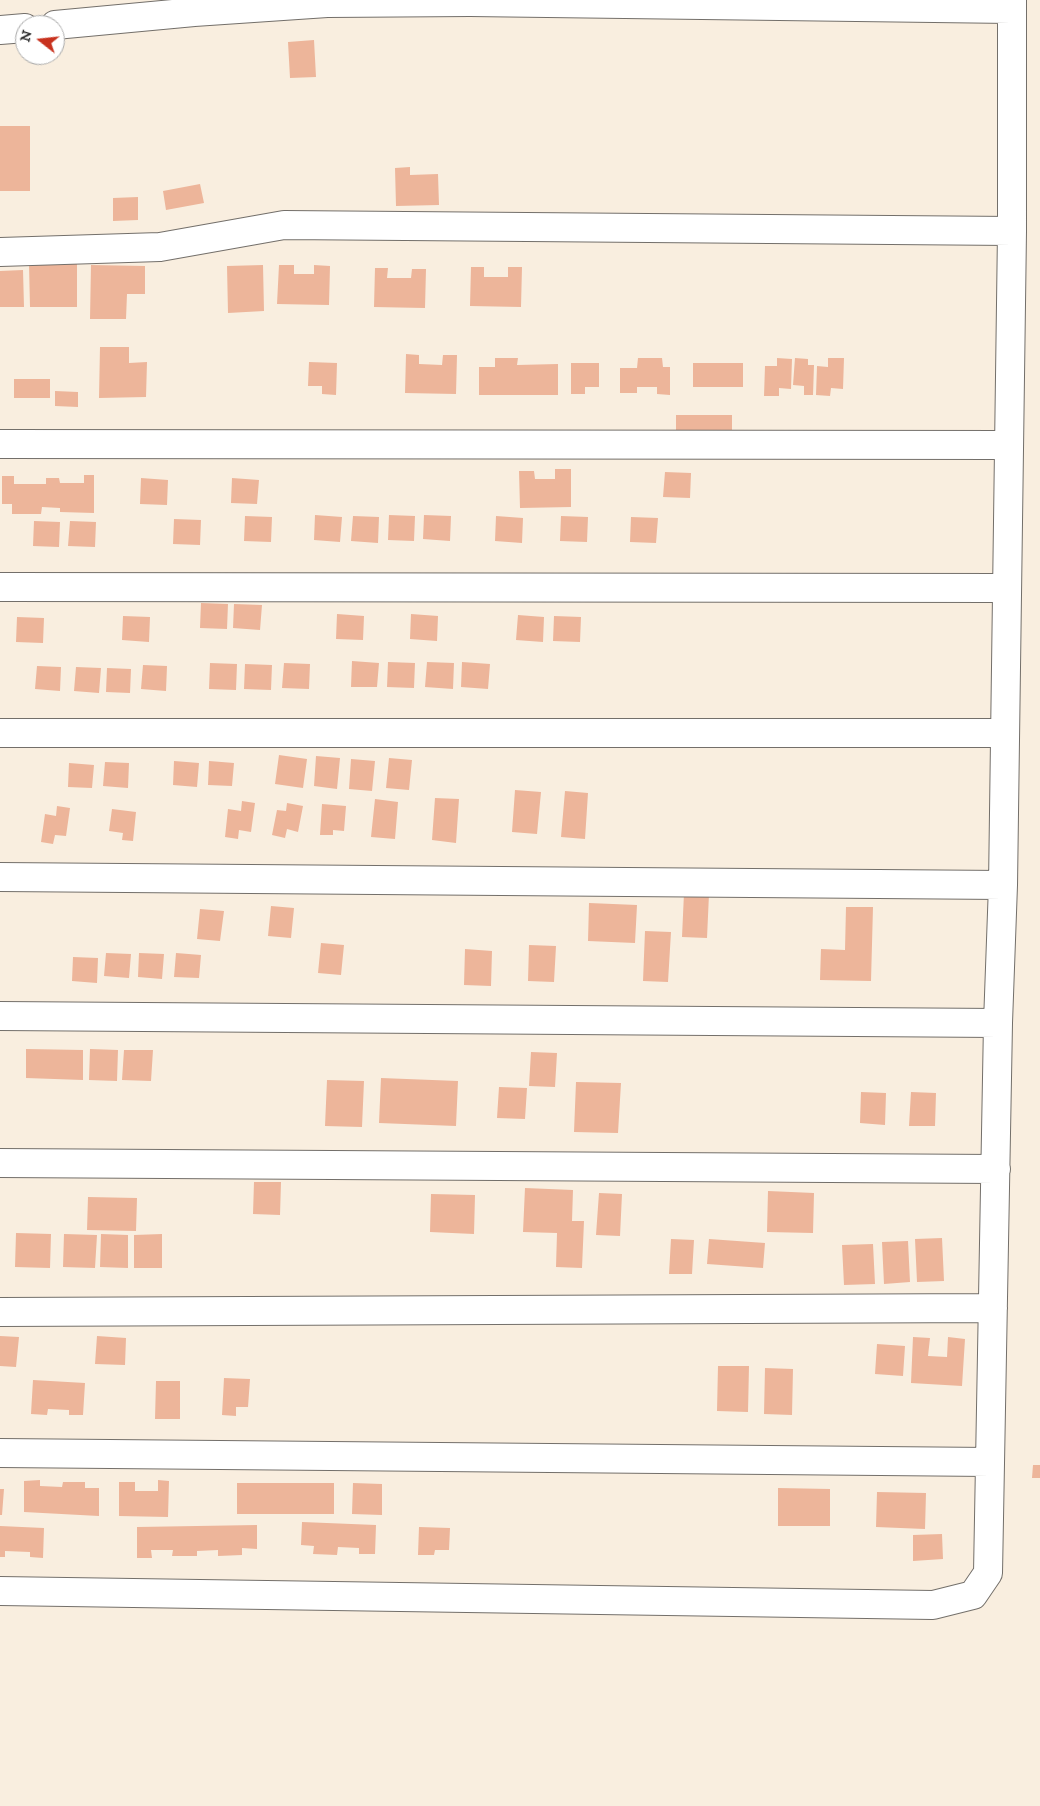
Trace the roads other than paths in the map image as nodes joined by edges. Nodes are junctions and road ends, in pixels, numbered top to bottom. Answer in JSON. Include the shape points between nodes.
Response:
{"nodes":[{"id":1,"x":1012,"y":4,"type":"edge"},
{"id":2,"x":65,"y":24,"type":"edge"},
{"id":3,"x":15,"y":29,"type":"edge"},
{"id":4,"x":0,"y":30,"type":"edge"},
{"id":5,"x":1012,"y":231,"type":"junction"},
{"id":6,"x":0,"y":252,"type":"edge"},
{"id":7,"x":0,"y":444,"type":"edge"},
{"id":8,"x":1008,"y":445,"type":"junction"},
{"id":9,"x":0,"y":587,"type":"edge"},
{"id":10,"x":1006,"y":588,"type":"junction"},
{"id":11,"x":1004,"y":732,"type":"junction"},
{"id":12,"x":0,"y":733,"type":"edge"},
{"id":13,"x":0,"y":877,"type":"edge"},
{"id":14,"x":1003,"y":885,"type":"junction"},
{"id":15,"x":0,"y":1016,"type":"edge"},
{"id":16,"x":998,"y":1023,"type":"junction"},
{"id":17,"x":0,"y":1163,"type":"edge"},
{"id":18,"x":996,"y":1169,"type":"junction"},
{"id":19,"x":993,"y":1308,"type":"junction"},
{"id":20,"x":0,"y":1312,"type":"edge"},
{"id":21,"x":0,"y":1453,"type":"edge"},
{"id":22,"x":990,"y":1462,"type":"junction"},
{"id":23,"x":0,"y":1591,"type":"edge"}],
"edges":[{"from":1,"to":2,"type":"street","via":[[327,3]]},
{"from":1,"to":5,"type":"street"},
{"from":3,"to":4,"type":"street"},
{"from":5,"to":6,"type":"street","via":[[284,225],[160,246]]},
{"from":5,"to":8,"type":"street"},
{"from":7,"to":8,"type":"street"},
{"from":8,"to":10,"type":"street"},
{"from":9,"to":10,"type":"street"},
{"from":10,"to":11,"type":"street"},
{"from":11,"to":12,"type":"street"},
{"from":11,"to":14,"type":"street"},
{"from":13,"to":14,"type":"street"},
{"from":14,"to":16,"type":"street"},
{"from":15,"to":16,"type":"street"},
{"from":16,"to":18,"type":"street"},
{"from":17,"to":18,"type":"street"},
{"from":18,"to":19,"type":"street"},
{"from":19,"to":20,"type":"street"},
{"from":19,"to":22,"type":"street"},
{"from":21,"to":22,"type":"street"},
{"from":22,"to":23,"type":"street","via":[[988,1573],[973,1595],[933,1605]]}]}
